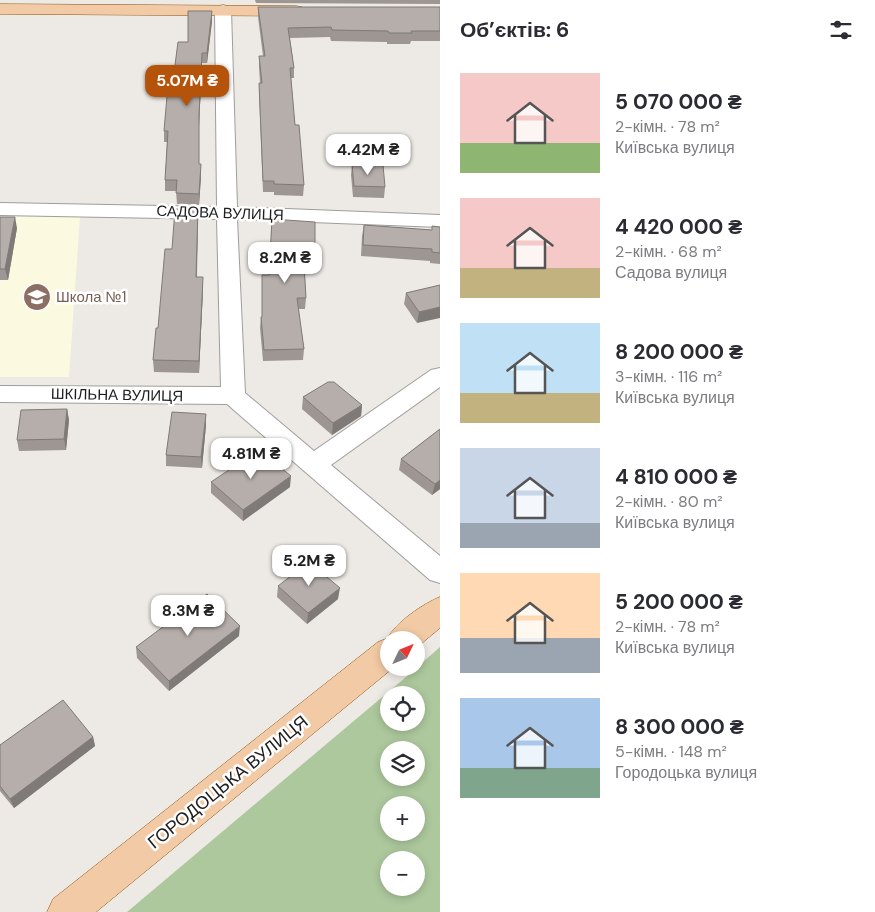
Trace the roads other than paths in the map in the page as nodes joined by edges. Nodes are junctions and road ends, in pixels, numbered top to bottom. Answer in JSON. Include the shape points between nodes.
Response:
{"nodes":[{"id":1,"x":0,"y":9,"type":"edge"},
{"id":2,"x":223,"y":10,"type":"junction"},
{"id":3,"x":312,"y":11,"type":"edge"},
{"id":4,"x":0,"y":209,"type":"edge"},
{"id":5,"x":227,"y":213,"type":"junction"},
{"id":6,"x":440,"y":221,"type":"edge"},
{"id":7,"x":439,"y":376,"type":"dead end"},
{"id":8,"x":0,"y":394,"type":"edge"},
{"id":9,"x":233,"y":396,"type":"junction"},
{"id":10,"x":313,"y":464,"type":"junction"},
{"id":11,"x":440,"y":572,"type":"edge"},
{"id":12,"x":440,"y":610,"type":"edge"},
{"id":13,"x":414,"y":631,"type":"edge"},
{"id":14,"x":380,"y":659,"type":"edge"},
{"id":15,"x":66,"y":912,"type":"edge"}],
"edges":[{"from":1,"to":2,"type":"main road"},
{"from":2,"to":3,"type":"main road"},
{"from":2,"to":5,"type":"street"},
{"from":4,"to":5,"type":"street","name":"САДОВА ВУЛИЦЯ"},
{"from":5,"to":6,"type":"street","name":"САДОВА ВУЛИЦЯ"},
{"from":5,"to":9,"type":"street"},
{"from":7,"to":10,"type":"street"},
{"from":8,"to":9,"type":"street","name":"ШКІЛЬНА ВУЛИЦЯ"},
{"from":9,"to":10,"type":"street"},
{"from":10,"to":11,"type":"street"},
{"from":12,"to":13,"type":"main road"},
{"from":14,"to":15,"type":"main road","name":"ГОРОДОЦЬКА ВУЛИЦЯ"}]}
